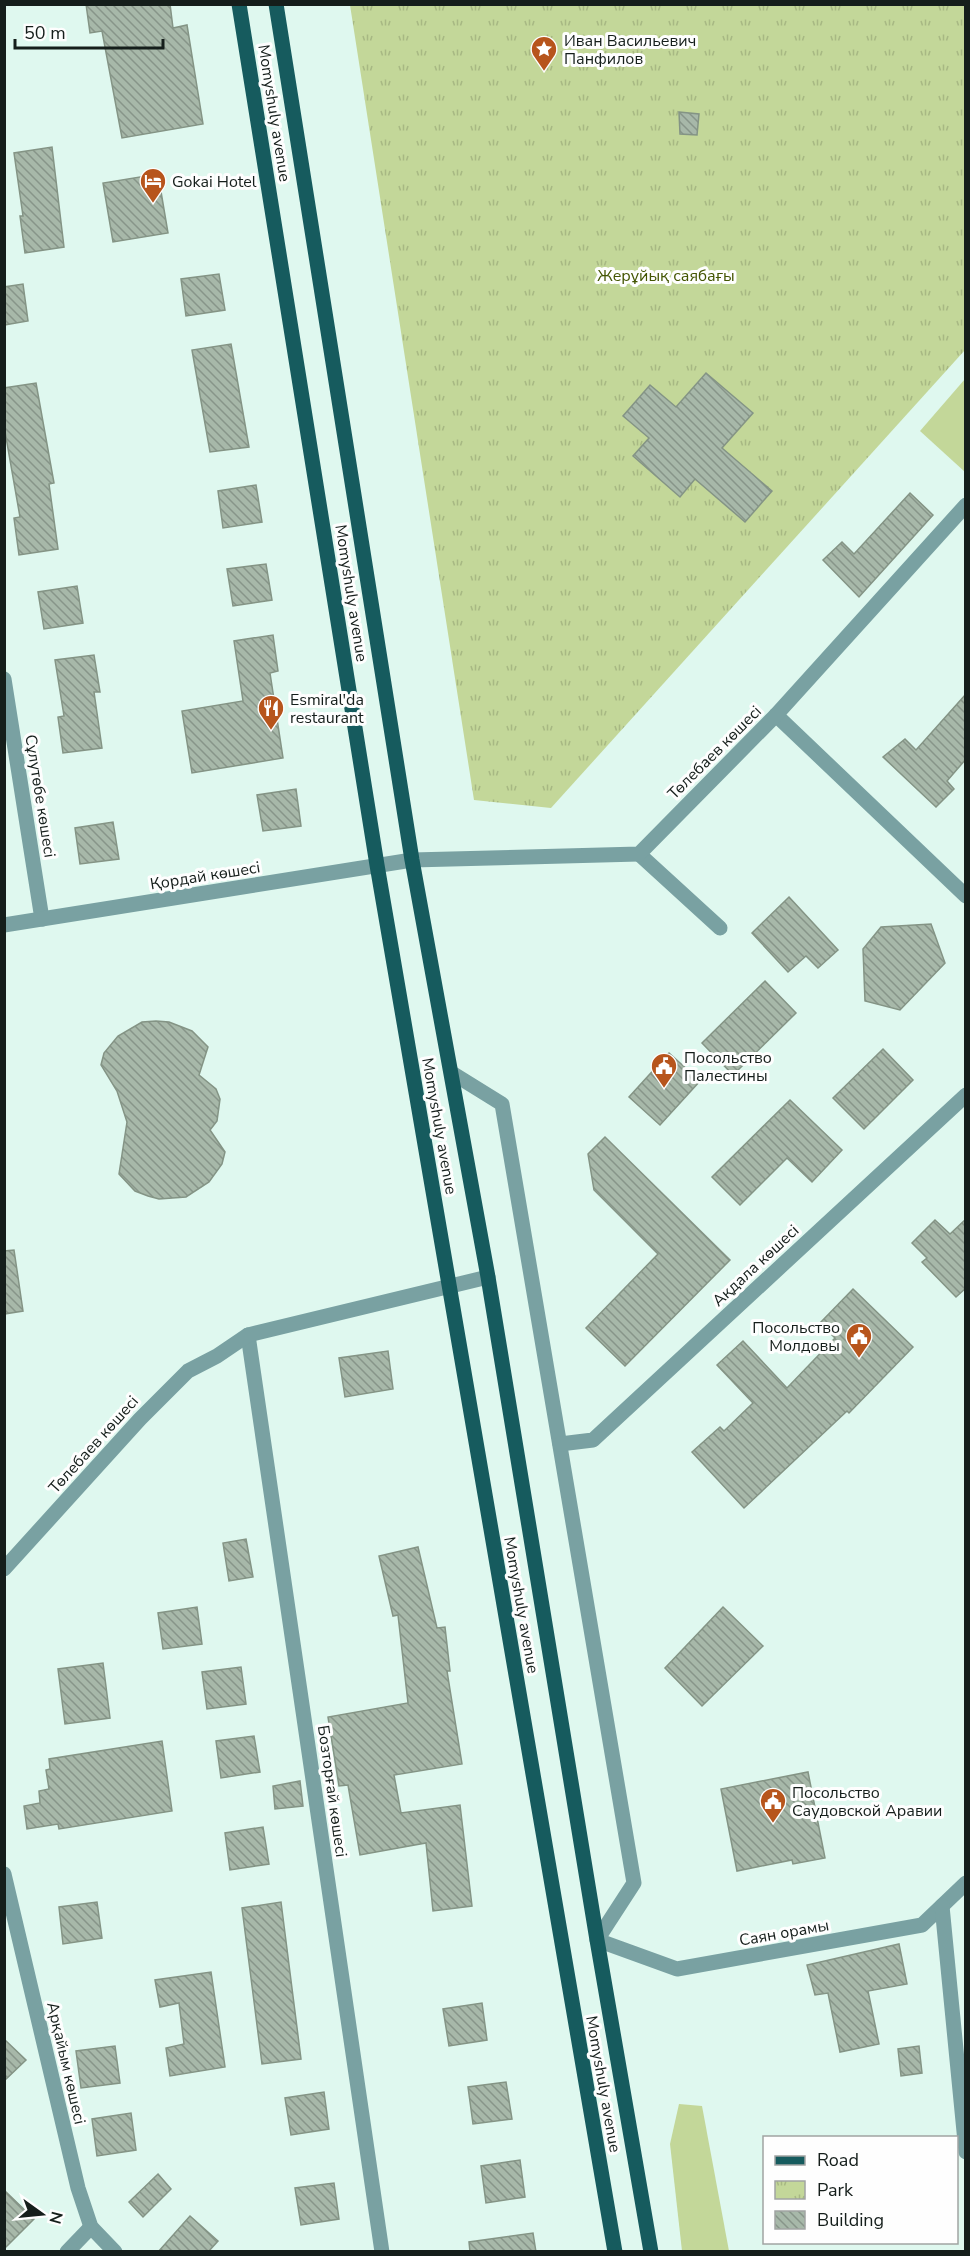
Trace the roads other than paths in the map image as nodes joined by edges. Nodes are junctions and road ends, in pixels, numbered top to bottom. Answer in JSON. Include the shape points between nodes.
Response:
{"nodes":[{"id":1,"x":239,"y":4,"type":"edge"},
{"id":2,"x":276,"y":4,"type":"edge"},
{"id":3,"x":966,"y":505,"type":"edge"},
{"id":4,"x":4,"y":679,"type":"edge"},
{"id":5,"x":776,"y":716,"type":"junction"},
{"id":6,"x":639,"y":854,"type":"junction"},
{"id":7,"x":412,"y":860,"type":"junction"},
{"id":8,"x":377,"y":865,"type":"junction"},
{"id":9,"x":966,"y":896,"type":"edge"},
{"id":10,"x":42,"y":919,"type":"junction"},
{"id":11,"x":4,"y":925,"type":"edge"},
{"id":12,"x":720,"y":928,"type":"dead end"},
{"id":13,"x":452,"y":1073,"type":"junction"},
{"id":14,"x":966,"y":1095,"type":"edge"},
{"id":15,"x":488,"y":1276,"type":"junction"},
{"id":16,"x":449,"y":1286,"type":"junction"},
{"id":17,"x":248,"y":1335,"type":"junction"},
{"id":18,"x":560,"y":1444,"type":"junction"},
{"id":19,"x":4,"y":1569,"type":"edge"},
{"id":20,"x":4,"y":1874,"type":"edge"},
{"id":21,"x":966,"y":1883,"type":"edge"},
{"id":22,"x":942,"y":1906,"type":"junction"},
{"id":23,"x":597,"y":1940,"type":"junction"},
{"id":24,"x":966,"y":2152,"type":"edge"},
{"id":25,"x":91,"y":2227,"type":"junction"},
{"id":26,"x":67,"y":2252,"type":"edge"},
{"id":27,"x":114,"y":2252,"type":"edge"},
{"id":28,"x":382,"y":2252,"type":"edge"},
{"id":29,"x":615,"y":2252,"type":"edge"},
{"id":30,"x":651,"y":2252,"type":"edge"}],
"edges":[{"from":1,"to":8,"type":"main road","name":"Momyshuly avenue"},
{"from":2,"to":7,"type":"main road","name":"Momyshuly avenue"},
{"from":3,"to":5,"type":"street","name":"Төлебаев көшесі"},
{"from":4,"to":10,"type":"street","name":"Сұлутөбе көшесі"},
{"from":5,"to":6,"type":"street","name":"Төлебаев көшесі"},
{"from":5,"to":9,"type":"street"},
{"from":6,"to":7,"type":"street"},
{"from":6,"to":12,"type":"street"},
{"from":7,"to":8,"type":"street","name":"Қордай көшесі"},
{"from":7,"to":13,"type":"main road","name":"Momyshuly avenue"},
{"from":8,"to":10,"type":"street","name":"Қордай көшесі"},
{"from":8,"to":16,"type":"main road","name":"Momyshuly avenue"},
{"from":10,"to":11,"type":"street","name":"Қордай көшесі"},
{"from":13,"to":15,"type":"main road","name":"Momyshuly avenue"},
{"from":13,"to":18,"type":"street","via":[[502,1104]]},
{"from":14,"to":18,"type":"street","name":"Ақдала көшесі","via":[[593,1440]]},
{"from":15,"to":16,"type":"street"},
{"from":15,"to":23,"type":"main road","name":"Momyshuly avenue"},
{"from":16,"to":17,"type":"street"},
{"from":16,"to":29,"type":"main road","name":"Momyshuly avenue"},
{"from":17,"to":19,"type":"street","name":"Төлебаев көшесі","via":[[188,1371]]},
{"from":17,"to":28,"type":"street","name":"Бозторғай көшесі"},
{"from":18,"to":23,"type":"street","via":[[634,1883]]},
{"from":20,"to":25,"type":"street","name":"Арқайым көшесі","via":[[78,2188]]},
{"from":21,"to":22,"type":"street","name":"Саян орамы"},
{"from":22,"to":23,"type":"street","name":"Саян орамы","via":[[922,1925],[677,1969]]},
{"from":22,"to":24,"type":"street"},
{"from":23,"to":30,"type":"main road","name":"Momyshuly avenue"},
{"from":25,"to":26,"type":"street"},
{"from":25,"to":27,"type":"street","name":"Арқайым көшесі"}]}
